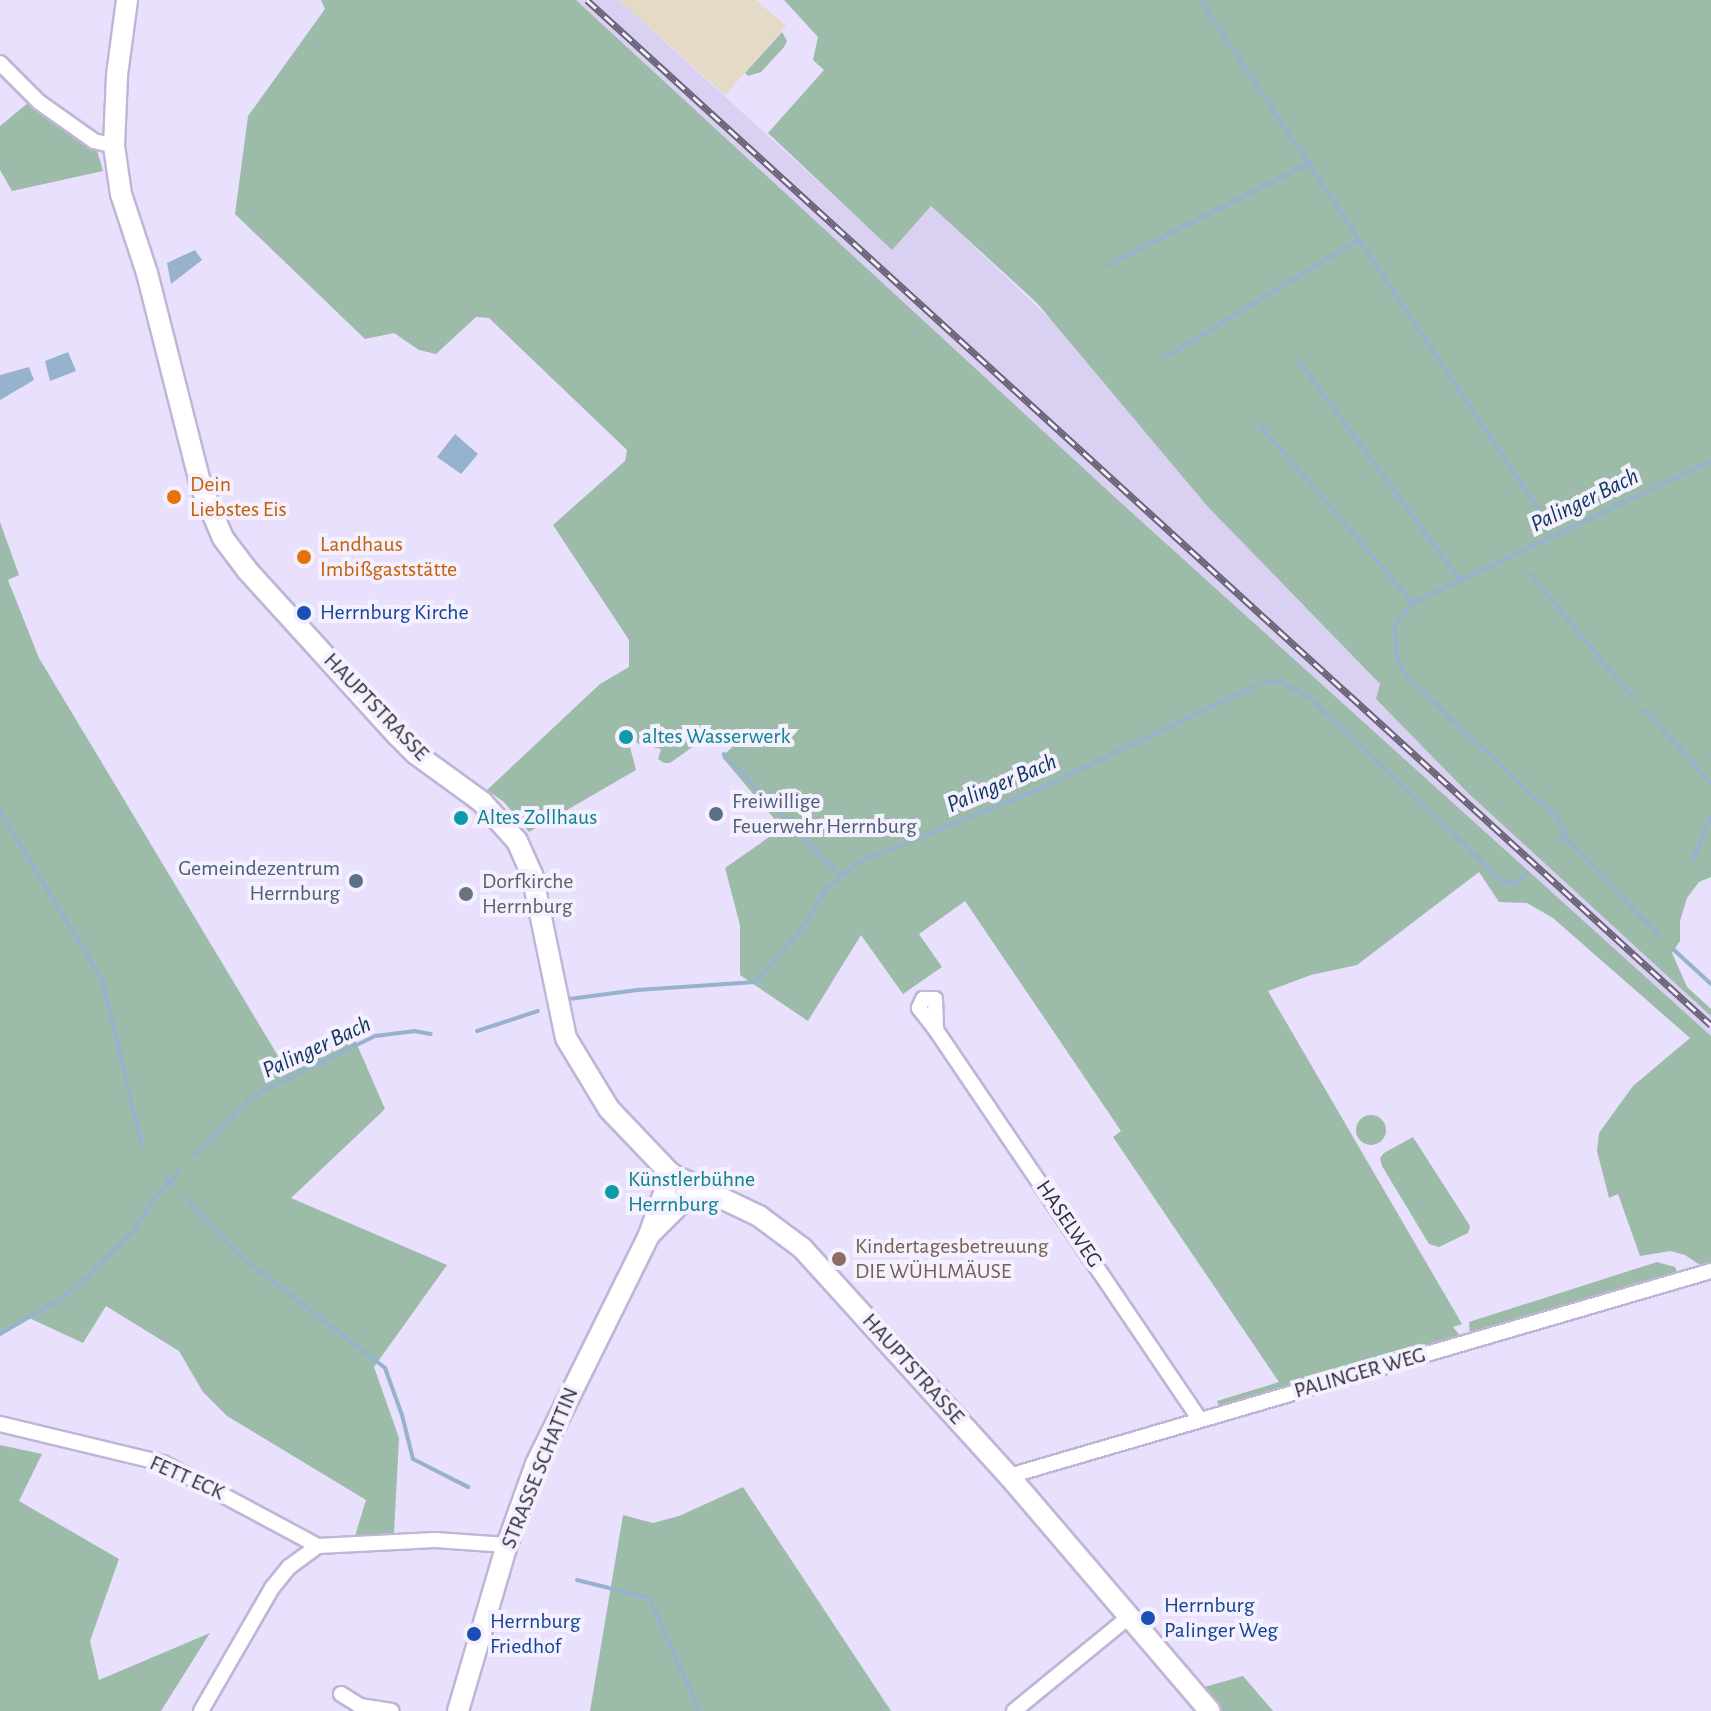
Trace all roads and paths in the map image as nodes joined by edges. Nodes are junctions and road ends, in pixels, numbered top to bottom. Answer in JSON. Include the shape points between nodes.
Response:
{"nodes":[{"id":1,"x":127,"y":0,"type":"edge"},
{"id":2,"x":0,"y":63,"type":"edge"},
{"id":3,"x":114,"y":146,"type":"junction"},
{"id":4,"x":936,"y":1030,"type":"dead end"},
{"id":5,"x":671,"y":1174,"type":"junction"},
{"id":6,"x":691,"y":1186,"type":"junction"},
{"id":7,"x":649,"y":1235,"type":"junction"},
{"id":8,"x":1711,"y":1271,"type":"edge"},
{"id":9,"x":1199,"y":1419,"type":"junction"},
{"id":10,"x":0,"y":1424,"type":"edge"},
{"id":11,"x":1009,"y":1476,"type":"junction"},
{"id":12,"x":507,"y":1545,"type":"junction"},
{"id":13,"x":318,"y":1546,"type":"junction"},
{"id":14,"x":1129,"y":1617,"type":"junction"},
{"id":15,"x":341,"y":1694,"type":"dead end"},
{"id":16,"x":359,"y":1708,"type":"edge"},
{"id":17,"x":201,"y":1711,"type":"edge"},
{"id":18,"x":392,"y":1711,"type":"edge"},
{"id":19,"x":458,"y":1711,"type":"edge"},
{"id":20,"x":1014,"y":1711,"type":"edge"},
{"id":21,"x":1210,"y":1711,"type":"edge"}],
"edges":[{"from":1,"to":3,"type":"main road","name":"HAUPTSTRASSE"},
{"from":2,"to":3,"type":"street","via":[[39,102],[94,141]]},
{"from":3,"to":5,"type":"main road","name":"HAUPTSTRASSE","via":[[121,194],[212,517],[246,569],[398,736],[482,802],[517,841],[532,874],[560,1018],[575,1058],[633,1136]]},
{"from":4,"to":9,"type":"street","name":"HASELWEG"},
{"from":5,"to":6,"type":"main road","name":"HAUPTSTRASSE"},
{"from":5,"to":7,"type":"main road","name":"STRASSE SCHATTIN"},
{"from":6,"to":7,"type":"main road","name":"STRASSE SCHATTIN"},
{"from":6,"to":11,"type":"main road","name":"HAUPTSTRASSE","via":[[759,1216],[802,1248]]},
{"from":7,"to":12,"type":"main road","name":"STRASSE SCHATTIN","via":[[536,1464]]},
{"from":8,"to":9,"type":"street","name":"PALINGER WEG"},
{"from":9,"to":11,"type":"street","name":"PALINGER WEG"},
{"from":10,"to":13,"type":"street","name":"FETT ECK","via":[[163,1463]]},
{"from":11,"to":14,"type":"main road","name":"HAUPTSTRASSE"},
{"from":12,"to":13,"type":"street","via":[[435,1540]]},
{"from":12,"to":19,"type":"main road","name":"STRASSE SCHATTIN"},
{"from":13,"to":17,"type":"street","via":[[277,1581]]},
{"from":14,"to":20,"type":"street"},
{"from":14,"to":21,"type":"main road","name":"HAUPTSTRASSE"},
{"from":15,"to":16,"type":"street"},
{"from":16,"to":18,"type":"street"}]}
